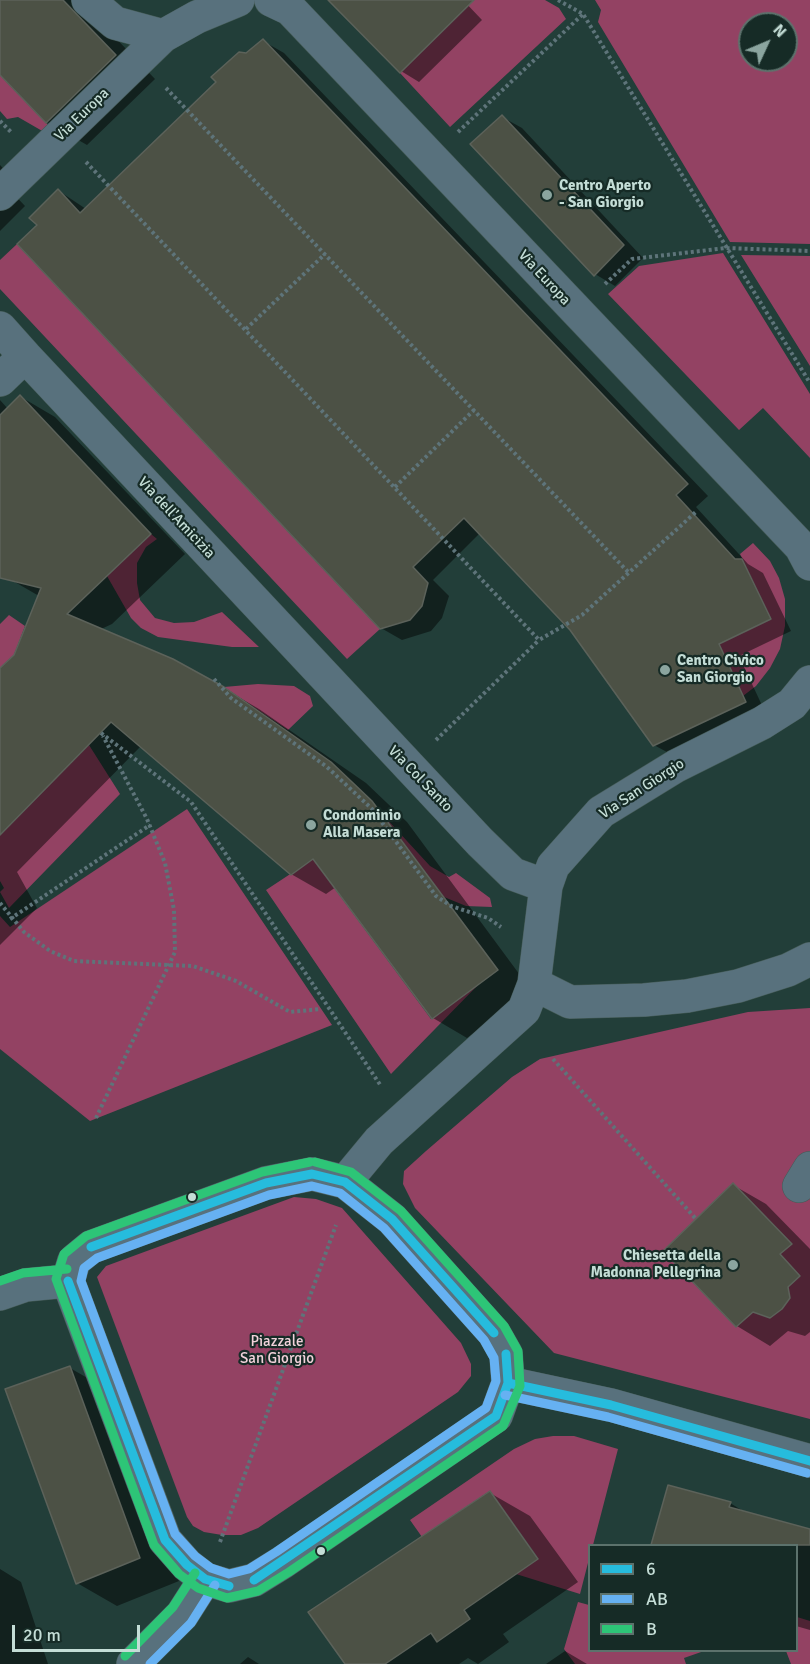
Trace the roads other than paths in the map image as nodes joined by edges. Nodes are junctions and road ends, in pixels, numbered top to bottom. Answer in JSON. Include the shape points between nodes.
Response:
{"nodes":[{"id":1,"x":88,"y":0,"type":"edge"},
{"id":2,"x":238,"y":0,"type":"edge"},
{"id":3,"x":271,"y":0,"type":"edge"},
{"id":4,"x":164,"y":36,"type":"junction"},
{"id":5,"x":0,"y":194,"type":"edge"},
{"id":6,"x":0,"y":328,"type":"edge"},
{"id":7,"x":25,"y":356,"type":"junction"},
{"id":8,"x":0,"y":380,"type":"edge"},
{"id":9,"x":810,"y":564,"type":"edge"},
{"id":10,"x":304,"y":656,"type":"joint"},
{"id":11,"x":810,"y":682,"type":"edge"},
{"id":12,"x":546,"y":886,"type":"junction"},
{"id":13,"x":810,"y":959,"type":"edge"},
{"id":14,"x":534,"y":984,"type":"junction"},
{"id":15,"x":345,"y":1182,"type":"junction"},
{"id":16,"x":68,"y":1281,"type":"junction"},
{"id":17,"x":0,"y":1294,"type":"edge"},
{"id":18,"x":508,"y":1383,"type":"junction"},
{"id":19,"x":810,"y":1461,"type":"edge"},
{"id":20,"x":205,"y":1579,"type":"junction"},
{"id":21,"x":133,"y":1664,"type":"edge"}],
"edges":[{"from":1,"to":4,"type":"street","via":[[115,23]]},
{"from":2,"to":4,"type":"street","name":"Via Europa","via":[[196,17]]},
{"from":3,"to":9,"type":"street","name":"Via Europa","via":[[290,9],[801,547]]},
{"from":4,"to":5,"type":"street","name":"Via Europa"},
{"from":6,"to":7,"type":"street","name":"Via dell'Amicizia"},
{"from":7,"to":8,"type":"street"},
{"from":7,"to":10,"type":"street","name":"Via dell'Amicizia"},
{"from":10,"to":12,"type":"street","name":"Via Col Santo","via":[[513,874]]},
{"from":11,"to":12,"type":"street","name":"Via San Giorgio","via":[[792,704],[762,723],[676,766],[601,812],[553,866]]},
{"from":12,"to":14,"type":"street","name":"Via San Giorgio"},
{"from":13,"to":14,"type":"street","via":[[738,986],[655,999],[570,1002]]},
{"from":14,"to":15,"type":"street","name":"Via San Giorgio","via":[[524,1010],[380,1141]]},
{"from":15,"to":16,"type":"street","via":[[312,1174],[266,1183],[91,1247],[74,1262]]},
{"from":15,"to":18,"type":"street","via":[[392,1219],[494,1333],[506,1354]]},
{"from":16,"to":17,"type":"street","via":[[26,1285]]},
{"from":16,"to":20,"type":"street","via":[[165,1539]]},
{"from":18,"to":19,"type":"street","via":[[611,1405]]},
{"from":18,"to":20,"type":"street","via":[[496,1416],[283,1562],[254,1580],[230,1586]]},
{"from":20,"to":21,"type":"street","via":[[182,1615]]}]}
